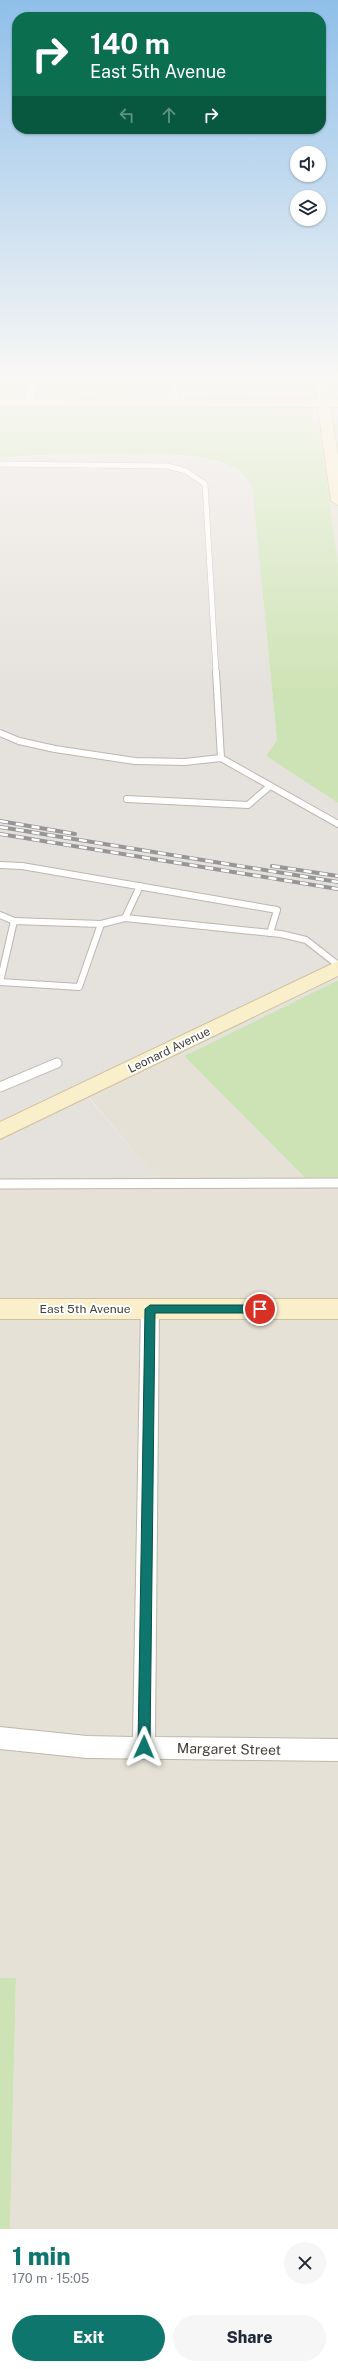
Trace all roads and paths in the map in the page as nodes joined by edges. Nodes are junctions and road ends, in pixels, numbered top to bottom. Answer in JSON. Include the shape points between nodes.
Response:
{"nodes":[{"id":1,"x":204,"y":483,"type":"edge"},
{"id":2,"x":336,"y":483,"type":"edge"},
{"id":3,"x":338,"y":501,"type":"edge"},
{"id":4,"x":0,"y":733,"type":"edge"},
{"id":5,"x":221,"y":758,"type":"junction"},
{"id":6,"x":270,"y":786,"type":"junction"},
{"id":7,"x":128,"y":799,"type":"dead end"},
{"id":8,"x":338,"y":824,"type":"edge"},
{"id":9,"x":0,"y":865,"type":"edge"},
{"id":10,"x":140,"y":886,"type":"junction"},
{"id":11,"x":0,"y":915,"type":"edge"},
{"id":12,"x":125,"y":918,"type":"junction"},
{"id":13,"x":14,"y":921,"type":"junction"},
{"id":14,"x":101,"y":924,"type":"junction"},
{"id":15,"x":270,"y":933,"type":"junction"},
{"id":16,"x":338,"y":965,"type":"edge"},
{"id":17,"x":338,"y":968,"type":"edge"},
{"id":18,"x":57,"y":1063,"type":"dead end"},
{"id":19,"x":0,"y":1087,"type":"edge"},
{"id":20,"x":0,"y":1131,"type":"edge"},
{"id":21,"x":338,"y":1183,"type":"edge"},
{"id":22,"x":0,"y":1184,"type":"edge"},
{"id":23,"x":150,"y":1309,"type":"junction"},
{"id":24,"x":338,"y":1309,"type":"edge"},
{"id":25,"x":0,"y":1310,"type":"edge"},
{"id":26,"x":0,"y":1738,"type":"edge"},
{"id":27,"x":144,"y":1747,"type":"junction"},
{"id":28,"x":338,"y":1750,"type":"edge"}],
"edges":[{"from":1,"to":5,"type":"lane"},
{"from":2,"to":3,"type":"street"},
{"from":4,"to":5,"type":"lane","via":[[19,741],[55,749],[135,760],[185,762]]},
{"from":5,"to":6,"type":"lane"},
{"from":6,"to":7,"type":"lane","via":[[248,805]]},
{"from":6,"to":8,"type":"lane"},
{"from":9,"to":10,"type":"lane","via":[[22,866]]},
{"from":10,"to":12,"type":"lane"},
{"from":10,"to":15,"type":"lane","via":[[277,910]]},
{"from":11,"to":13,"type":"lane"},
{"from":12,"to":14,"type":"lane"},
{"from":12,"to":15,"type":"lane"},
{"from":13,"to":14,"type":"lane"},
{"from":13,"to":14,"type":"lane","via":[[0,982],[79,987]]},
{"from":15,"to":16,"type":"lane","via":[[306,940]]},
{"from":17,"to":20,"type":"street","name":"Leonard Avenue"},
{"from":18,"to":19,"type":"lane"},
{"from":21,"to":22,"type":"lane"},
{"from":23,"to":24,"type":"street","name":"East 5th Avenue"},
{"from":23,"to":25,"type":"street","name":"East 5th Avenue"},
{"from":23,"to":27,"type":"street"},
{"from":26,"to":27,"type":"street","name":"Margaret Street","via":[[87,1747]]},
{"from":27,"to":28,"type":"street","name":"Margaret Street"}]}
